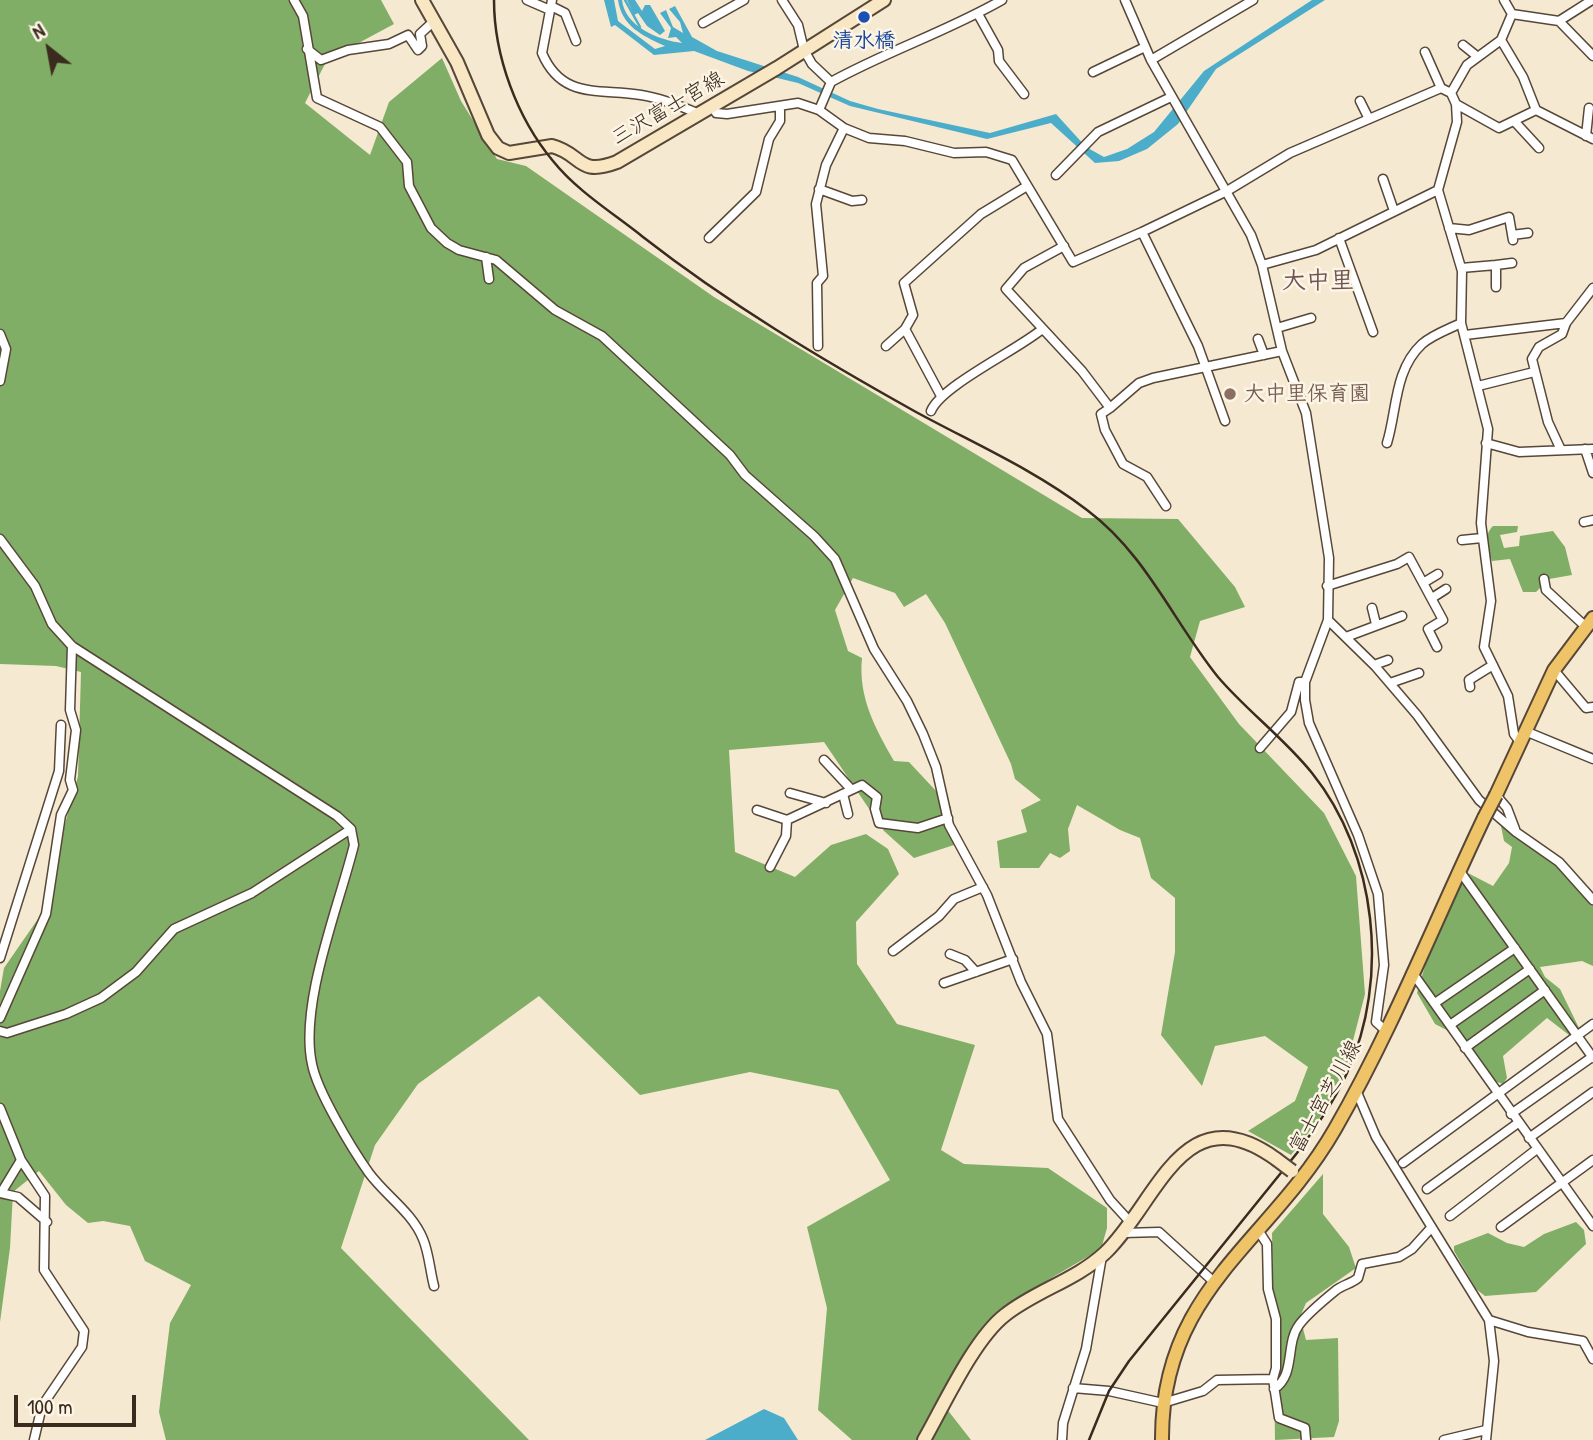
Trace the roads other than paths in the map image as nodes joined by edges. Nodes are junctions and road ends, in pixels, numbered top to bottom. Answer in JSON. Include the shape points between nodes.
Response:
{"nodes":[{"id":1,"x":294,"y":0,"type":"edge"},
{"id":2,"x":422,"y":0,"type":"edge"},
{"id":3,"x":527,"y":0,"type":"edge"},
{"id":4,"x":744,"y":0,"type":"edge"},
{"id":5,"x":782,"y":0,"type":"edge"},
{"id":6,"x":884,"y":0,"type":"edge"},
{"id":7,"x":1002,"y":0,"type":"edge"},
{"id":8,"x":1125,"y":0,"type":"edge"},
{"id":9,"x":1253,"y":0,"type":"edge"},
{"id":10,"x":1504,"y":0,"type":"edge"},
{"id":11,"x":1592,"y":0,"type":"edge"},
{"id":12,"x":867,"y":4,"type":"edge"},
{"id":13,"x":551,"y":5,"type":"edge"},
{"id":14,"x":978,"y":14,"type":"junction"},
{"id":15,"x":1512,"y":14,"type":"junction"},
{"id":16,"x":434,"y":21,"type":"junction"},
{"id":17,"x":1559,"y":21,"type":"junction"},
{"id":18,"x":704,"y":23,"type":"dead end"},
{"id":19,"x":1501,"y":40,"type":"junction"},
{"id":20,"x":576,"y":41,"type":"dead end"},
{"id":21,"x":1463,"y":45,"type":"dead end"},
{"id":22,"x":1145,"y":47,"type":"junction"},
{"id":23,"x":307,"y":49,"type":"junction"},
{"id":24,"x":804,"y":50,"type":"junction"},
{"id":25,"x":1424,"y":52,"type":"dead end"},
{"id":26,"x":1593,"y":56,"type":"edge"},
{"id":27,"x":1478,"y":57,"type":"junction"},
{"id":28,"x":1151,"y":60,"type":"junction"},
{"id":29,"x":1093,"y":72,"type":"dead end"},
{"id":30,"x":830,"y":85,"type":"junction"},
{"id":31,"x":1441,"y":88,"type":"junction"},
{"id":32,"x":1451,"y":93,"type":"junction"},
{"id":33,"x":1024,"y":94,"type":"dead end"},
{"id":34,"x":1173,"y":100,"type":"junction"},
{"id":35,"x":1360,"y":101,"type":"dead end"},
{"id":36,"x":1457,"y":104,"type":"junction"},
{"id":37,"x":713,"y":106,"type":"junction"},
{"id":38,"x":780,"y":106,"type":"junction"},
{"id":39,"x":1589,"y":108,"type":"dead end"},
{"id":40,"x":819,"y":110,"type":"junction"},
{"id":41,"x":1536,"y":110,"type":"junction"},
{"id":42,"x":699,"y":114,"type":"junction"},
{"id":43,"x":1369,"y":119,"type":"junction"},
{"id":44,"x":1516,"y":122,"type":"junction"},
{"id":45,"x":845,"y":128,"type":"junction"},
{"id":46,"x":1590,"y":138,"type":"edge"},
{"id":47,"x":1539,"y":148,"type":"dead end"},
{"id":48,"x":1056,"y":175,"type":"dead end"},
{"id":49,"x":1383,"y":179,"type":"dead end"},
{"id":50,"x":1027,"y":186,"type":"junction"},
{"id":51,"x":819,"y":190,"type":"junction"},
{"id":52,"x":1227,"y":191,"type":"junction"},
{"id":53,"x":1438,"y":191,"type":"junction"},
{"id":54,"x":862,"y":200,"type":"dead end"},
{"id":55,"x":1395,"y":211,"type":"junction"},
{"id":56,"x":1448,"y":228,"type":"junction"},
{"id":57,"x":1143,"y":232,"type":"junction"},
{"id":58,"x":1528,"y":233,"type":"dead end"},
{"id":59,"x":709,"y":238,"type":"dead end"},
{"id":60,"x":1339,"y":238,"type":"junction"},
{"id":61,"x":1064,"y":246,"type":"junction"},
{"id":62,"x":486,"y":257,"type":"junction"},
{"id":63,"x":1513,"y":263,"type":"dead end"},
{"id":64,"x":1262,"y":265,"type":"junction"},
{"id":65,"x":1496,"y":265,"type":"junction"},
{"id":66,"x":1461,"y":268,"type":"junction"},
{"id":67,"x":489,"y":279,"type":"dead end"},
{"id":68,"x":1496,"y":288,"type":"dead end"},
{"id":69,"x":1593,"y":288,"type":"edge"},
{"id":70,"x":1311,"y":318,"type":"dead end"},
{"id":71,"x":1461,"y":323,"type":"junction"},
{"id":72,"x":1566,"y":323,"type":"junction"},
{"id":73,"x":1277,"y":328,"type":"junction"},
{"id":74,"x":905,"y":329,"type":"junction"},
{"id":75,"x":1041,"y":330,"type":"junction"},
{"id":76,"x":1373,"y":332,"type":"dead end"},
{"id":77,"x":0,"y":334,"type":"edge"},
{"id":78,"x":1465,"y":335,"type":"junction"},
{"id":79,"x":1258,"y":339,"type":"dead end"},
{"id":80,"x":818,"y":346,"type":"dead end"},
{"id":81,"x":886,"y":346,"type":"dead end"},
{"id":82,"x":1282,"y":351,"type":"junction"},
{"id":83,"x":1264,"y":355,"type":"junction"},
{"id":84,"x":1206,"y":368,"type":"junction"},
{"id":85,"x":1534,"y":372,"type":"junction"},
{"id":86,"x":0,"y":382,"type":"edge"},
{"id":87,"x":1478,"y":387,"type":"junction"},
{"id":88,"x":941,"y":396,"type":"junction"},
{"id":89,"x":1110,"y":408,"type":"junction"},
{"id":90,"x":931,"y":411,"type":"dead end"},
{"id":91,"x":1225,"y":421,"type":"dead end"},
{"id":92,"x":1387,"y":443,"type":"dead end"},
{"id":93,"x":1486,"y":443,"type":"junction"},
{"id":94,"x":1589,"y":449,"type":"edge"},
{"id":95,"x":1561,"y":450,"type":"junction"},
{"id":96,"x":1593,"y":473,"type":"edge"},
{"id":97,"x":1166,"y":506,"type":"dead end"},
{"id":98,"x":1482,"y":538,"type":"junction"},
{"id":99,"x":0,"y":539,"type":"edge"},
{"id":100,"x":1462,"y":540,"type":"dead end"},
{"id":101,"x":1438,"y":574,"type":"dead end"},
{"id":102,"x":1544,"y":579,"type":"dead end"},
{"id":103,"x":1423,"y":583,"type":"junction"},
{"id":104,"x":1327,"y":586,"type":"junction"},
{"id":105,"x":1446,"y":589,"type":"dead end"},
{"id":106,"x":1432,"y":598,"type":"junction"},
{"id":107,"x":1372,"y":608,"type":"dead end"},
{"id":108,"x":1402,"y":616,"type":"dead end"},
{"id":109,"x":1328,"y":620,"type":"junction"},
{"id":110,"x":1590,"y":622,"type":"edge"},
{"id":111,"x":1376,"y":624,"type":"junction"},
{"id":112,"x":1346,"y":637,"type":"junction"},
{"id":113,"x":72,"y":646,"type":"junction"},
{"id":114,"x":1437,"y":647,"type":"dead end"},
{"id":115,"x":1388,"y":660,"type":"dead end"},
{"id":116,"x":1374,"y":665,"type":"junction"},
{"id":117,"x":1493,"y":665,"type":"junction"},
{"id":118,"x":1554,"y":670,"type":"junction"},
{"id":119,"x":1419,"y":673,"type":"dead end"},
{"id":120,"x":1305,"y":681,"type":"junction"},
{"id":121,"x":1390,"y":683,"type":"junction"},
{"id":122,"x":1470,"y":687,"type":"dead end"},
{"id":123,"x":1593,"y":707,"type":"edge"},
{"id":124,"x":61,"y":725,"type":"dead end"},
{"id":125,"x":1523,"y":737,"type":"junction"},
{"id":126,"x":1260,"y":748,"type":"dead end"},
{"id":127,"x":1593,"y":759,"type":"edge"},
{"id":128,"x":824,"y":760,"type":"dead end"},
{"id":129,"x":846,"y":791,"type":"junction"},
{"id":130,"x":790,"y":793,"type":"dead end"},
{"id":131,"x":1496,"y":795,"type":"junction"},
{"id":132,"x":826,"y":803,"type":"junction"},
{"id":133,"x":757,"y":810,"type":"dead end"},
{"id":134,"x":848,"y":814,"type":"dead end"},
{"id":135,"x":948,"y":818,"type":"junction"},
{"id":136,"x":787,"y":820,"type":"junction"},
{"id":137,"x":351,"y":829,"type":"junction"},
{"id":138,"x":1516,"y":832,"type":"junction"},
{"id":139,"x":770,"y":867,"type":"dead end"},
{"id":140,"x":1460,"y":870,"type":"junction"},
{"id":141,"x":983,"y":887,"type":"junction"},
{"id":142,"x":1593,"y":900,"type":"edge"},
{"id":143,"x":1515,"y":948,"type":"junction"},
{"id":144,"x":893,"y":951,"type":"dead end"},
{"id":145,"x":950,"y":954,"type":"dead end"},
{"id":146,"x":0,"y":958,"type":"edge"},
{"id":147,"x":1013,"y":958,"type":"junction"},
{"id":148,"x":1530,"y":969,"type":"junction"},
{"id":149,"x":976,"y":972,"type":"junction"},
{"id":150,"x":1412,"y":972,"type":"junction"},
{"id":151,"x":944,"y":983,"type":"dead end"},
{"id":152,"x":1545,"y":990,"type":"junction"},
{"id":153,"x":1435,"y":1003,"type":"junction"},
{"id":154,"x":0,"y":1018,"type":"edge"},
{"id":155,"x":1593,"y":1024,"type":"edge"},
{"id":156,"x":1450,"y":1025,"type":"junction"},
{"id":157,"x":1385,"y":1030,"type":"junction"},
{"id":158,"x":0,"y":1031,"type":"edge"},
{"id":159,"x":1578,"y":1036,"type":"junction"},
{"id":160,"x":1465,"y":1048,"type":"junction"},
{"id":161,"x":1592,"y":1058,"type":"edge"},
{"id":162,"x":1356,"y":1090,"type":"junction"},
{"id":163,"x":1593,"y":1092,"type":"edge"},
{"id":164,"x":1497,"y":1095,"type":"junction"},
{"id":165,"x":0,"y":1108,"type":"edge"},
{"id":166,"x":1511,"y":1114,"type":"junction"},
{"id":167,"x":1518,"y":1123,"type":"junction"},
{"id":168,"x":1529,"y":1138,"type":"junction"},
{"id":169,"x":1537,"y":1149,"type":"junction"},
{"id":170,"x":21,"y":1160,"type":"junction"},
{"id":171,"x":1593,"y":1160,"type":"edge"},
{"id":172,"x":1403,"y":1163,"type":"dead end"},
{"id":173,"x":1297,"y":1175,"type":"junction"},
{"id":174,"x":1562,"y":1182,"type":"junction"},
{"id":175,"x":1427,"y":1189,"type":"dead end"},
{"id":176,"x":0,"y":1193,"type":"edge"},
{"id":177,"x":1450,"y":1216,"type":"dead end"},
{"id":178,"x":47,"y":1223,"type":"junction"},
{"id":179,"x":1593,"y":1226,"type":"edge"},
{"id":180,"x":1501,"y":1227,"type":"dead end"},
{"id":181,"x":1128,"y":1228,"type":"junction"},
{"id":182,"x":1431,"y":1228,"type":"junction"},
{"id":183,"x":1258,"y":1230,"type":"junction"},
{"id":184,"x":1102,"y":1256,"type":"junction"},
{"id":185,"x":1214,"y":1282,"type":"junction"},
{"id":186,"x":434,"y":1286,"type":"dead end"},
{"id":187,"x":1489,"y":1320,"type":"junction"},
{"id":188,"x":1593,"y":1359,"type":"edge"},
{"id":189,"x":1273,"y":1379,"type":"junction"},
{"id":190,"x":1073,"y":1388,"type":"junction"},
{"id":191,"x":1274,"y":1389,"type":"junction"},
{"id":192,"x":1163,"y":1403,"type":"junction"},
{"id":193,"x":1486,"y":1430,"type":"junction"},
{"id":194,"x":34,"y":1440,"type":"edge"},
{"id":195,"x":924,"y":1440,"type":"edge"},
{"id":196,"x":1062,"y":1440,"type":"edge"},
{"id":197,"x":1162,"y":1440,"type":"edge"},
{"id":198,"x":1306,"y":1440,"type":"edge"},
{"id":199,"x":1444,"y":1440,"type":"edge"},
{"id":200,"x":1486,"y":1440,"type":"edge"}],
"edges":[{"from":1,"to":23,"type":"street","via":[[303,16]]},
{"from":2,"to":16,"type":"main road","name":"三沢富士宮線"},
{"from":3,"to":13,"type":"street"},
{"from":4,"to":18,"type":"street"},
{"from":5,"to":24,"type":"street","via":[[798,24]]},
{"from":6,"to":12,"type":"main road","name":"三沢富士宮線"},
{"from":7,"to":14,"type":"street"},
{"from":8,"to":22,"type":"street"},
{"from":9,"to":28,"type":"street"},
{"from":10,"to":15,"type":"street"},
{"from":11,"to":17,"type":"street"},
{"from":12,"to":24,"type":"main road","name":"三沢富士宮線"},
{"from":13,"to":20,"type":"street","via":[[565,13]]},
{"from":13,"to":42,"type":"street","via":[[542,53],[558,79],[587,90],[644,95]]},
{"from":14,"to":30,"type":"street","via":[[945,32],[874,58]]},
{"from":14,"to":33,"type":"street","via":[[998,50],[999,61]]},
{"from":15,"to":17,"type":"street"},
{"from":15,"to":19,"type":"street"},
{"from":16,"to":23,"type":"street","via":[[420,34],[418,50],[408,35],[321,60]]},
{"from":16,"to":42,"type":"main road","name":"三沢富士宮線","via":[[488,135],[509,153],[552,146],[579,165],[601,168]]},
{"from":17,"to":26,"type":"street"},
{"from":19,"to":27,"type":"street"},
{"from":19,"to":41,"type":"street"},
{"from":21,"to":27,"type":"street"},
{"from":22,"to":28,"type":"street"},
{"from":22,"to":29,"type":"street"},
{"from":23,"to":62,"type":"street","via":[[317,98],[380,127],[407,162],[409,186],[430,228],[459,250]]},
{"from":24,"to":30,"type":"street"},
{"from":24,"to":37,"type":"main road","name":"三沢富士宮線"},
{"from":25,"to":31,"type":"street"},
{"from":27,"to":32,"type":"street"},
{"from":28,"to":34,"type":"street"},
{"from":30,"to":40,"type":"street"},
{"from":31,"to":32,"type":"street"},
{"from":31,"to":43,"type":"street"},
{"from":32,"to":36,"type":"street"},
{"from":34,"to":48,"type":"street","via":[[1098,132]]},
{"from":34,"to":52,"type":"street"},
{"from":35,"to":43,"type":"street"},
{"from":36,"to":44,"type":"street","via":[[1499,128]]},
{"from":36,"to":53,"type":"street","via":[[1457,122]]},
{"from":37,"to":38,"type":"street","via":[[716,113],[727,114]]},
{"from":37,"to":42,"type":"main road","name":"三沢富士宮線"},
{"from":38,"to":40,"type":"street","via":[[798,103]]},
{"from":38,"to":59,"type":"street","via":[[780,121],[769,139],[756,192]]},
{"from":39,"to":46,"type":"street"},
{"from":40,"to":45,"type":"street"},
{"from":41,"to":44,"type":"street"},
{"from":41,"to":46,"type":"street"},
{"from":43,"to":52,"type":"street","via":[[1281,158]]},
{"from":44,"to":47,"type":"street"},
{"from":45,"to":50,"type":"street","via":[[869,138],[954,153],[1001,155],[1012,160]]},
{"from":45,"to":51,"type":"street"},
{"from":49,"to":55,"type":"street"},
{"from":50,"to":61,"type":"street"},
{"from":50,"to":74,"type":"street","via":[[981,214],[904,283],[913,315]]},
{"from":51,"to":54,"type":"street"},
{"from":51,"to":80,"type":"street","via":[[816,214],[823,276],[817,283]]},
{"from":52,"to":57,"type":"street"},
{"from":52,"to":64,"type":"street"},
{"from":53,"to":55,"type":"street"},
{"from":53,"to":56,"type":"street"},
{"from":55,"to":60,"type":"street"},
{"from":56,"to":58,"type":"street","via":[[1469,230],[1509,217],[1513,238]]},
{"from":56,"to":66,"type":"street"},
{"from":57,"to":61,"type":"street","via":[[1073,262]]},
{"from":57,"to":84,"type":"street"},
{"from":60,"to":64,"type":"street","via":[[1316,250]]},
{"from":60,"to":76,"type":"street"},
{"from":61,"to":75,"type":"street","via":[[1024,268],[1006,289]]},
{"from":62,"to":67,"type":"street"},
{"from":62,"to":135,"type":"street","via":[[496,260],[555,310],[602,336],[831,554],[874,649],[923,734]]},
{"from":63,"to":65,"type":"street"},
{"from":64,"to":73,"type":"street"},
{"from":65,"to":66,"type":"street"},
{"from":65,"to":68,"type":"street"},
{"from":66,"to":71,"type":"street"},
{"from":69,"to":72,"type":"street"},
{"from":70,"to":73,"type":"street"},
{"from":71,"to":78,"type":"street"},
{"from":71,"to":92,"type":"street","via":[[1421,345],[1408,365],[1396,393]]},
{"from":72,"to":78,"type":"street"},
{"from":72,"to":85,"type":"street","via":[[1562,334],[1539,347],[1532,359]]},
{"from":73,"to":82,"type":"street"},
{"from":74,"to":81,"type":"street"},
{"from":74,"to":88,"type":"street"},
{"from":75,"to":88,"type":"street"},
{"from":75,"to":89,"type":"street","via":[[1082,371]]},
{"from":77,"to":86,"type":"street","via":[[6,349]]},
{"from":78,"to":87,"type":"street"},
{"from":79,"to":83,"type":"street"},
{"from":82,"to":83,"type":"street"},
{"from":82,"to":104,"type":"street","via":[[1306,413],[1329,558]]},
{"from":83,"to":84,"type":"street"},
{"from":84,"to":89,"type":"street","via":[[1139,383]]},
{"from":84,"to":91,"type":"street"},
{"from":85,"to":87,"type":"street"},
{"from":85,"to":95,"type":"street"},
{"from":87,"to":93,"type":"street","via":[[1488,429]]},
{"from":88,"to":90,"type":"street"},
{"from":89,"to":97,"type":"street","via":[[1101,414],[1123,464],[1147,477]]},
{"from":93,"to":95,"type":"street","via":[[1519,452]]},
{"from":93,"to":98,"type":"street"},
{"from":94,"to":95,"type":"street"},
{"from":94,"to":96,"type":"street"},
{"from":98,"to":100,"type":"street"},
{"from":98,"to":117,"type":"street","via":[[1491,601],[1484,647]]},
{"from":99,"to":113,"type":"street","via":[[34,586],[52,624]]},
{"from":101,"to":103,"type":"street"},
{"from":102,"to":110,"type":"street","via":[[1546,590]]},
{"from":103,"to":104,"type":"street","via":[[1409,557]]},
{"from":103,"to":106,"type":"street"},
{"from":104,"to":109,"type":"street"},
{"from":105,"to":106,"type":"street"},
{"from":106,"to":114,"type":"street","via":[[1443,620],[1428,629]]},
{"from":107,"to":111,"type":"street"},
{"from":108,"to":111,"type":"street"},
{"from":109,"to":112,"type":"street"},
{"from":109,"to":120,"type":"street"},
{"from":110,"to":118,"type":"main road","name":"富士宮芝川線"},
{"from":111,"to":112,"type":"street"},
{"from":112,"to":116,"type":"street"},
{"from":113,"to":137,"type":"street"},
{"from":113,"to":154,"type":"street","via":[[70,710],[76,730],[69,780],[73,790],[61,815],[46,914]]},
{"from":115,"to":116,"type":"street"},
{"from":116,"to":121,"type":"street"},
{"from":117,"to":122,"type":"street","via":[[1469,680]]},
{"from":117,"to":125,"type":"street","via":[[1508,696],[1514,734]]},
{"from":118,"to":123,"type":"street","via":[[1586,708]]},
{"from":118,"to":125,"type":"main road","name":"富士宮芝川線"},
{"from":119,"to":121,"type":"street"},
{"from":120,"to":126,"type":"street","via":[[1299,682],[1291,712]]},
{"from":120,"to":157,"type":"street","via":[[1309,723],[1359,835],[1378,894],[1384,965],[1376,1022]]},
{"from":121,"to":138,"type":"street","via":[[1479,800]]},
{"from":124,"to":146,"type":"street","via":[[59,771]]},
{"from":125,"to":127,"type":"street"},
{"from":125,"to":131,"type":"main road","name":"富士宮芝川線"},
{"from":128,"to":129,"type":"street"},
{"from":129,"to":132,"type":"street"},
{"from":129,"to":134,"type":"street"},
{"from":129,"to":135,"type":"street","via":[[862,785],[877,797],[879,823],[918,828]]},
{"from":130,"to":132,"type":"street"},
{"from":131,"to":138,"type":"street"},
{"from":131,"to":140,"type":"main road","name":"富士宮芝川線","bridge":true},
{"from":132,"to":136,"type":"street"},
{"from":133,"to":136,"type":"street"},
{"from":135,"to":141,"type":"street"},
{"from":136,"to":139,"type":"street","via":[[786,836]]},
{"from":137,"to":158,"type":"street","via":[[252,893],[174,929],[136,972],[101,998],[66,1014],[7,1033]]},
{"from":137,"to":186,"type":"street","via":[[354,845],[313,989],[312,1066],[369,1173],[411,1218],[424,1240]]},
{"from":138,"to":142,"type":"street","via":[[1559,862]]},
{"from":140,"to":143,"type":"street"},
{"from":140,"to":150,"type":"main road","name":"富士宮芝川線"},
{"from":141,"to":144,"type":"street","via":[[954,899]]},
{"from":141,"to":147,"type":"street"},
{"from":143,"to":148,"type":"street"},
{"from":143,"to":153,"type":"street"},
{"from":145,"to":149,"type":"street","via":[[965,960]]},
{"from":147,"to":149,"type":"street"},
{"from":147,"to":181,"type":"street","via":[[1046,1034],[1058,1119]]},
{"from":148,"to":152,"type":"street"},
{"from":148,"to":156,"type":"street"},
{"from":149,"to":151,"type":"street"},
{"from":150,"to":153,"type":"street"},
{"from":150,"to":157,"type":"main road","name":"富士宮芝川線"},
{"from":152,"to":159,"type":"street"},
{"from":152,"to":160,"type":"street"},
{"from":153,"to":156,"type":"street"},
{"from":155,"to":159,"type":"street"},
{"from":156,"to":160,"type":"street"},
{"from":157,"to":162,"type":"main road","name":"富士宮芝川線"},
{"from":159,"to":161,"type":"street"},
{"from":159,"to":164,"type":"street"},
{"from":160,"to":164,"type":"street"},
{"from":161,"to":166,"type":"street"},
{"from":162,"to":173,"type":"main road","name":"富士宮芝川線","via":[[1334,1131]]},
{"from":162,"to":182,"type":"street","via":[[1376,1137]]},
{"from":163,"to":168,"type":"street"},
{"from":164,"to":166,"type":"street"},
{"from":164,"to":172,"type":"street"},
{"from":165,"to":170,"type":"street"},
{"from":166,"to":167,"type":"street"},
{"from":167,"to":168,"type":"street"},
{"from":167,"to":175,"type":"street"},
{"from":168,"to":169,"type":"street"},
{"from":169,"to":174,"type":"street"},
{"from":169,"to":177,"type":"street"},
{"from":170,"to":176,"type":"street"},
{"from":170,"to":178,"type":"street","via":[[46,1196]]},
{"from":171,"to":174,"type":"street"},
{"from":173,"to":181,"type":"main road","bridge":true,"via":[[1238,1138],[1211,1138],[1187,1149],[1167,1169]]},
{"from":173,"to":183,"type":"main road","name":"富士宮芝川線"},
{"from":174,"to":179,"type":"street"},
{"from":174,"to":180,"type":"street"},
{"from":176,"to":178,"type":"street","via":[[18,1197]]},
{"from":178,"to":194,"type":"street","via":[[44,1270],[80,1320],[85,1340],[42,1406]]},
{"from":181,"to":184,"type":"main road"},
{"from":181,"to":185,"type":"street","via":[[1159,1232]]},
{"from":182,"to":187,"type":"street"},
{"from":182,"to":191,"type":"street","via":[[1399,1256],[1362,1264],[1358,1278],[1336,1289],[1300,1323],[1294,1332],[1286,1376]]},
{"from":183,"to":185,"type":"main road","name":"富士宮芝川線"},
{"from":183,"to":189,"type":"street","via":[[1267,1244],[1268,1289],[1276,1319]]},
{"from":184,"to":190,"type":"street","via":[[1086,1349]]},
{"from":184,"to":195,"type":"main road","via":[[1020,1303],[995,1324]]},
{"from":185,"to":192,"type":"main road","name":"富士宮芝川線","via":[[1182,1333]]},
{"from":187,"to":188,"type":"street","via":[[1583,1341]]},
{"from":187,"to":193,"type":"street","via":[[1494,1362]]},
{"from":189,"to":191,"type":"street"},
{"from":189,"to":192,"type":"street","via":[[1217,1380],[1203,1391]]},
{"from":190,"to":192,"type":"street"},
{"from":190,"to":196,"type":"street"},
{"from":191,"to":198,"type":"street","via":[[1279,1418],[1305,1428]]},
{"from":192,"to":197,"type":"main road","name":"富士宮芝川線"},
{"from":193,"to":199,"type":"street"},
{"from":193,"to":200,"type":"street"}]}
